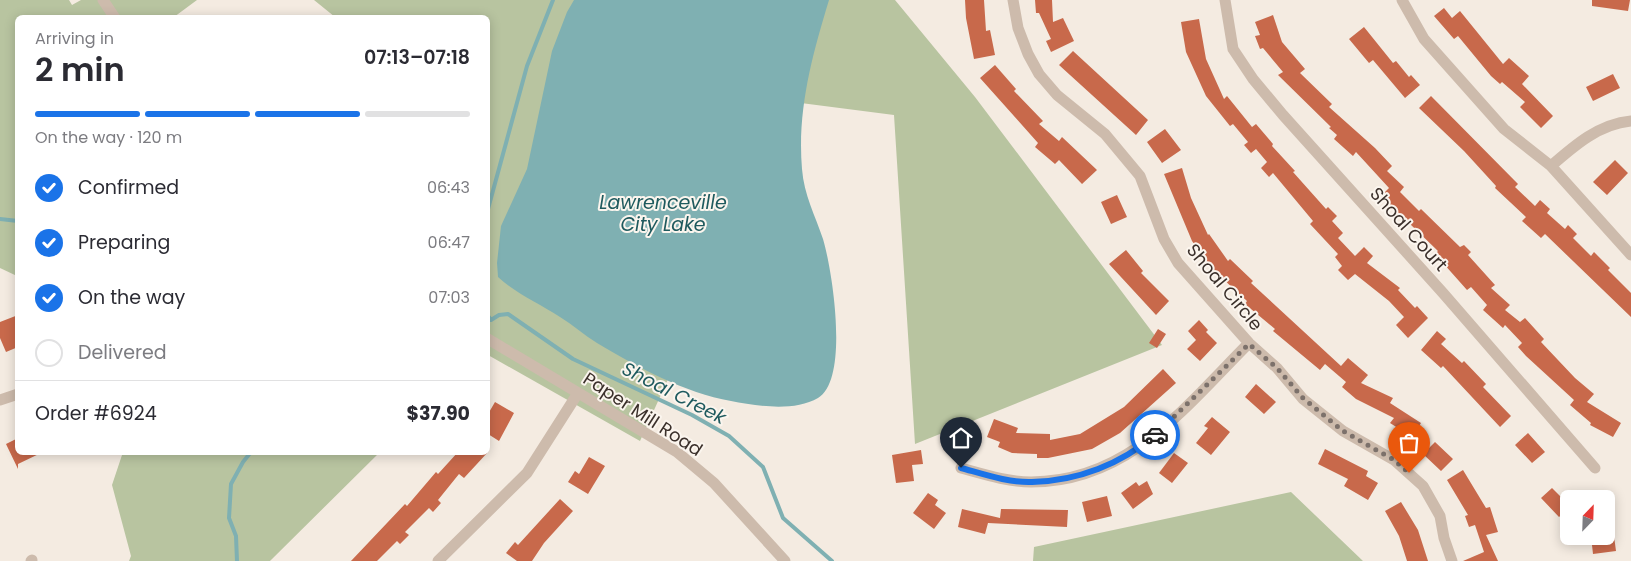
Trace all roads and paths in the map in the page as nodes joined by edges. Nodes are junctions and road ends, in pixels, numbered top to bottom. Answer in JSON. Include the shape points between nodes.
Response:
{"nodes":[{"id":1,"x":102,"y":0,"type":"edge"},
{"id":2,"x":1013,"y":0,"type":"edge"},
{"id":3,"x":1225,"y":0,"type":"edge"},
{"id":4,"x":1402,"y":0,"type":"edge"},
{"id":5,"x":113,"y":15,"type":"edge"},
{"id":6,"x":1631,"y":121,"type":"edge"},
{"id":7,"x":1551,"y":166,"type":"junction"},
{"id":8,"x":1631,"y":255,"type":"edge"},
{"id":9,"x":490,"y":340,"type":"edge"},
{"id":10,"x":1249,"y":344,"type":"junction"},
{"id":11,"x":578,"y":392,"type":"junction"},
{"id":12,"x":15,"y":395,"type":"edge"},
{"id":13,"x":0,"y":400,"type":"edge"},
{"id":14,"x":961,"y":468,"type":"dead end"},
{"id":15,"x":1595,"y":468,"type":"dead end"},
{"id":16,"x":438,"y":561,"type":"edge"},
{"id":17,"x":785,"y":561,"type":"edge"},
{"id":18,"x":1452,"y":561,"type":"edge"}],
"edges":[{"from":1,"to":5,"type":"street"},
{"from":2,"to":10,"type":"street","name":"Shoal Circle","via":[[1018,28],[1040,74],[1057,95],[1123,153],[1126,162],[1140,176],[1164,239],[1178,262]]},
{"from":3,"to":15,"type":"street","name":"Shoal Court","via":[[1233,49],[1253,79]]},
{"from":4,"to":7,"type":"street","via":[[1424,39],[1504,129]]},
{"from":6,"to":7,"type":"street","via":[[1615,122],[1590,135]]},
{"from":7,"to":8,"type":"street"},
{"from":9,"to":11,"type":"street","name":"Paper Mill Road"},
{"from":10,"to":14,"type":"street","via":[[1175,418],[1140,448],[1108,466],[1070,478],[1031,482]]},
{"from":10,"to":18,"type":"street","name":"Shoal Circle","via":[[1277,368],[1303,398],[1343,431],[1394,460],[1423,486],[1440,516]]},
{"from":11,"to":16,"type":"street","via":[[527,473]]},
{"from":11,"to":17,"type":"street","name":"Paper Mill Road","via":[[677,452],[714,483]]},
{"from":12,"to":13,"type":"street"}]}
